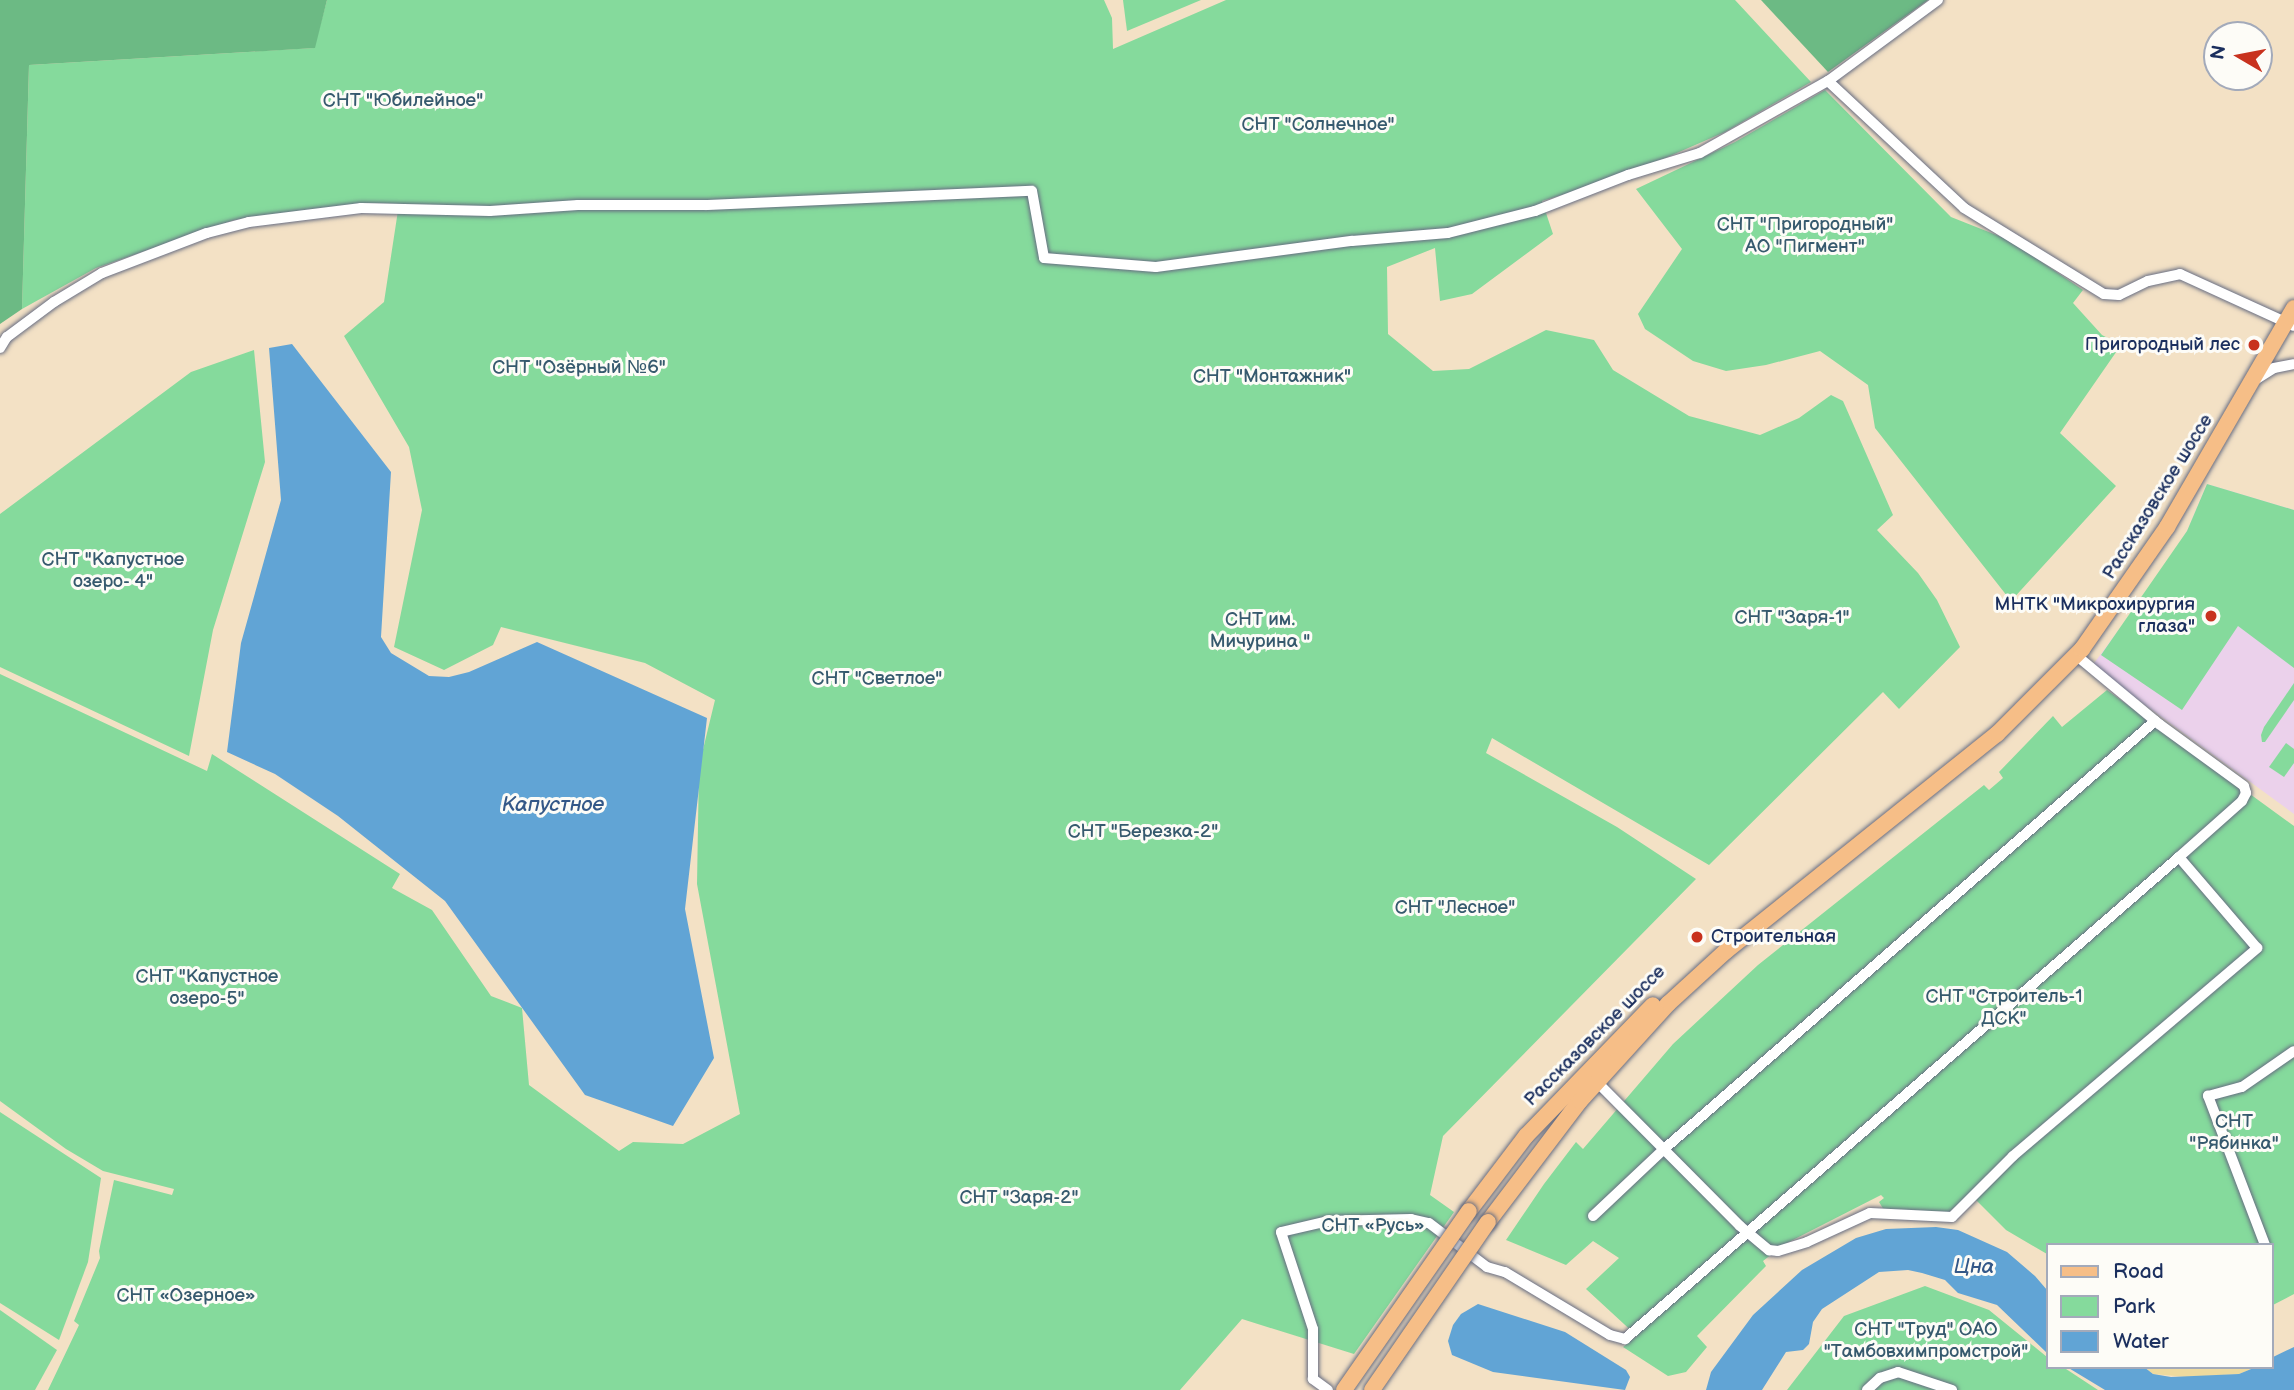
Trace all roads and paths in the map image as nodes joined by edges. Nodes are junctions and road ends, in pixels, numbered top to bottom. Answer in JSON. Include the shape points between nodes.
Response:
{"nodes":[{"id":1,"x":1938,"y":0,"type":"edge"},
{"id":2,"x":1828,"y":81,"type":"junction"},
{"id":3,"x":2291,"y":318,"type":"edge"},
{"id":4,"x":0,"y":348,"type":"edge"},
{"id":5,"x":2294,"y":364,"type":"edge"},
{"id":6,"x":2252,"y":382,"type":"junction"},
{"id":7,"x":2076,"y":655,"type":"junction"},
{"id":8,"x":2155,"y":721,"type":"junction"},
{"id":9,"x":1945,"y":778,"type":"junction"},
{"id":10,"x":2179,"y":858,"type":"junction"},
{"id":11,"x":2294,"y":1051,"type":"edge"},
{"id":12,"x":1597,"y":1082,"type":"junction"},
{"id":13,"x":1663,"y":1150,"type":"junction"},
{"id":14,"x":1593,"y":1216,"type":"dead end"},
{"id":15,"x":1750,"y":1234,"type":"junction"},
{"id":16,"x":2264,"y":1243,"type":"edge"},
{"id":17,"x":1328,"y":1390,"type":"edge"},
{"id":18,"x":1344,"y":1390,"type":"edge"},
{"id":19,"x":1372,"y":1390,"type":"edge"},
{"id":20,"x":1867,"y":1390,"type":"edge"},
{"id":21,"x":1952,"y":1390,"type":"edge"}],
"edges":[{"from":1,"to":2,"type":"street"},
{"from":2,"to":3,"type":"street","via":[[1964,208],[2104,294],[2119,295],[2148,281],[2180,274]]},
{"from":2,"to":4,"type":"street","via":[[1700,153],[1535,211],[1448,233],[1156,267],[1044,258],[1032,191],[490,211],[361,208],[249,222],[102,273],[54,302],[7,337]]},
{"from":3,"to":6,"type":"main road","name":"Рассказовское шоссе"},
{"from":5,"to":6,"type":"street","via":[[2274,368]]},
{"from":6,"to":7,"type":"main road","name":"Рассказовское шоссе","via":[[2134,579]]},
{"from":7,"to":8,"type":"street"},
{"from":7,"to":9,"type":"main road","name":"Рассказовское шоссе"},
{"from":8,"to":10,"type":"street","via":[[2242,783],[2245,790],[2242,801]]},
{"from":8,"to":13,"type":"street"},
{"from":9,"to":12,"type":"main road","name":"Рассказовское шоссе","via":[[1726,951]]},
{"from":9,"to":18,"type":"main road","name":"Рассказовское шоссе","bridge":true,"via":[[1826,860],[1716,946],[1566,1093],[1469,1211]]},
{"from":10,"to":15,"type":"street"},
{"from":10,"to":15,"type":"street","via":[[2257,948],[2012,1156],[1964,1208],[1946,1218],[1870,1213],[1779,1251],[1764,1248]]},
{"from":11,"to":16,"type":"street","via":[[2242,1087],[2208,1096]]},
{"from":12,"to":13,"type":"street"},
{"from":12,"to":19,"type":"main road","name":"Рассказовское шоссе","bridge":true,"via":[[1488,1222]]},
{"from":13,"to":14,"type":"street"},
{"from":13,"to":15,"type":"street"},
{"from":15,"to":17,"type":"street","via":[[1625,1339],[1610,1335],[1505,1272],[1486,1266],[1430,1223],[1411,1219],[1328,1221],[1281,1232],[1313,1329],[1313,1380]]},
{"from":20,"to":21,"type":"street","via":[[1880,1378],[1898,1372]]}]}
